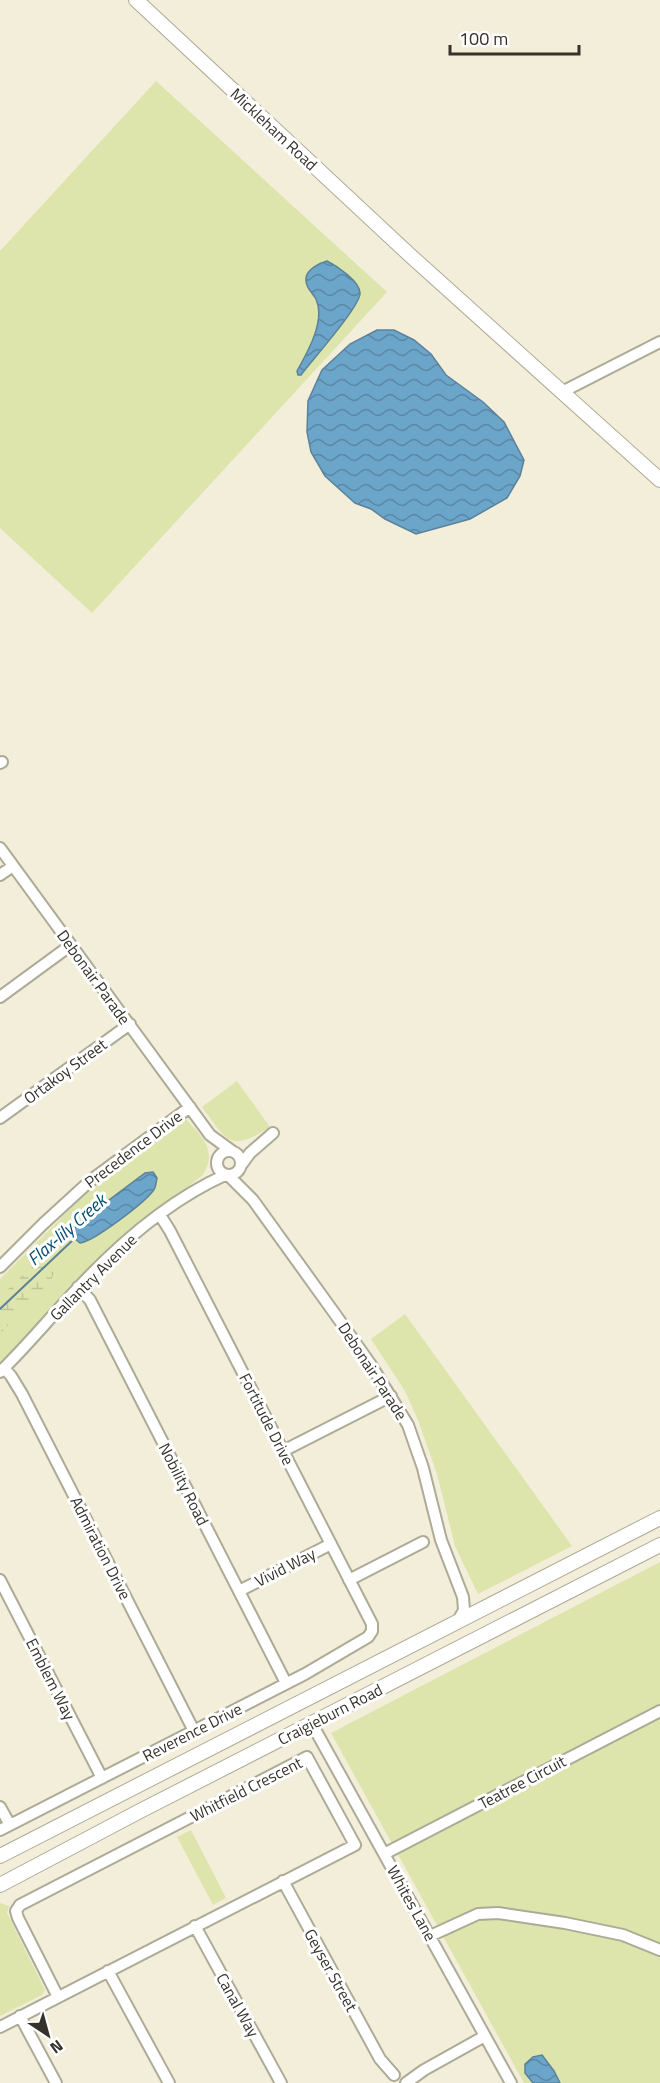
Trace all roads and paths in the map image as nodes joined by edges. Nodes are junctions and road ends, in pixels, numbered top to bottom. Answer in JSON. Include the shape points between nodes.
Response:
{"nodes":[{"id":1,"x":136,"y":0,"type":"edge"},
{"id":2,"x":413,"y":258,"type":"junction"},
{"id":3,"x":660,"y":342,"type":"edge"},
{"id":4,"x":563,"y":392,"type":"junction"},
{"id":5,"x":660,"y":480,"type":"edge"},
{"id":6,"x":660,"y":490,"type":"edge"},
{"id":7,"x":0,"y":848,"type":"edge"},
{"id":8,"x":13,"y":866,"type":"junction"},
{"id":9,"x":0,"y":875,"type":"edge"},
{"id":10,"x":71,"y":945,"type":"junction"},
{"id":11,"x":0,"y":997,"type":"edge"},
{"id":12,"x":130,"y":1024,"type":"junction"},
{"id":13,"x":190,"y":1107,"type":"junction"},
{"id":14,"x":0,"y":1118,"type":"edge"},
{"id":15,"x":210,"y":1135,"type":"junction"},
{"id":16,"x":233,"y":1152,"type":"junction"},
{"id":17,"x":217,"y":1162,"type":"junction"},
{"id":18,"x":241,"y":1166,"type":"junction"},
{"id":19,"x":227,"y":1175,"type":"junction"},
{"id":20,"x":194,"y":1191,"type":"junction"},
{"id":21,"x":253,"y":1200,"type":"junction"},
{"id":22,"x":160,"y":1215,"type":"junction"},
{"id":23,"x":0,"y":1267,"type":"edge"},
{"id":24,"x":78,"y":1287,"type":"junction"},
{"id":25,"x":2,"y":1370,"type":"edge"},
{"id":26,"x":391,"y":1396,"type":"junction"},
{"id":27,"x":283,"y":1451,"type":"junction"},
{"id":28,"x":660,"y":1518,"type":"edge"},
{"id":29,"x":423,"y":1542,"type":"dead end"},
{"id":30,"x":331,"y":1544,"type":"junction"},
{"id":31,"x":660,"y":1545,"type":"edge"},
{"id":32,"x":0,"y":1580,"type":"edge"},
{"id":33,"x":349,"y":1580,"type":"junction"},
{"id":34,"x":239,"y":1591,"type":"junction"},
{"id":35,"x":463,"y":1597,"type":"junction"},
{"id":36,"x":485,"y":1608,"type":"junction"},
{"id":37,"x":458,"y":1621,"type":"junction"},
{"id":38,"x":372,"y":1624,"type":"joint"},
{"id":39,"x":286,"y":1683,"type":"junction"},
{"id":40,"x":660,"y":1711,"type":"edge"},
{"id":41,"x":312,"y":1724,"type":"junction"},
{"id":42,"x":194,"y":1731,"type":"junction"},
{"id":43,"x":102,"y":1778,"type":"junction"},
{"id":44,"x":0,"y":1807,"type":"edge"},
{"id":45,"x":5,"y":1828,"type":"edge"},
{"id":46,"x":384,"y":1854,"type":"junction"},
{"id":47,"x":0,"y":1856,"type":"edge"},
{"id":48,"x":283,"y":1881,"type":"junction"},
{"id":49,"x":0,"y":1885,"type":"edge"},
{"id":50,"x":195,"y":1926,"type":"junction"},
{"id":51,"x":430,"y":1936,"type":"junction"},
{"id":52,"x":660,"y":1950,"type":"edge"},
{"id":53,"x":108,"y":1971,"type":"junction"},
{"id":54,"x":58,"y":1997,"type":"junction"},
{"id":55,"x":20,"y":2016,"type":"junction"},
{"id":56,"x":0,"y":2026,"type":"edge"},
{"id":57,"x":485,"y":2036,"type":"junction"},
{"id":58,"x":396,"y":2080,"type":"edge"},
{"id":59,"x":56,"y":2083,"type":"edge"},
{"id":60,"x":169,"y":2083,"type":"edge"},
{"id":61,"x":281,"y":2083,"type":"edge"},
{"id":62,"x":511,"y":2083,"type":"edge"}],
"edges":[{"from":1,"to":2,"type":"main road","name":"Mickleham Road"},
{"from":2,"to":4,"type":"main road","name":"Mickleham Road"},
{"from":2,"to":4,"type":"main road","name":"Mickleham Road"},
{"from":3,"to":4,"type":"street"},
{"from":4,"to":5,"type":"main road","name":"Mickleham Road"},
{"from":4,"to":6,"type":"main road","name":"Mickleham Road"},
{"from":7,"to":8,"type":"street","name":"Debonair Parade"},
{"from":8,"to":9,"type":"street"},
{"from":8,"to":10,"type":"street","name":"Debonair Parade"},
{"from":10,"to":11,"type":"street"},
{"from":10,"to":12,"type":"street","name":"Debonair Parade"},
{"from":12,"to":13,"type":"street","name":"Debonair Parade"},
{"from":12,"to":14,"type":"street","name":"Ortakoy Street"},
{"from":13,"to":15,"type":"street","name":"Debonair Parade"},
{"from":13,"to":23,"type":"street","name":"Precedence Drive","via":[[90,1181]]},
{"from":15,"to":16,"type":"street","name":"Debonair Parade"},
{"from":15,"to":17,"type":"street","name":"Debonair Parade"},
{"from":16,"to":17,"type":"street","via":[[225,1152]]},
{"from":16,"to":18,"type":"street","via":[[240,1157]]},
{"from":16,"to":18,"type":"street","via":[[270,1135]]},
{"from":17,"to":19,"type":"street","via":[[219,1171]]},
{"from":17,"to":20,"type":"street","name":"Gallantry Avenue"},
{"from":18,"to":19,"type":"street","via":[[236,1173]]},
{"from":18,"to":21,"type":"street","name":"Debonair Parade"},
{"from":19,"to":20,"type":"street","name":"Gallantry Avenue"},
{"from":19,"to":21,"type":"street","name":"Debonair Parade"},
{"from":20,"to":22,"type":"street","name":"Gallantry Avenue"},
{"from":21,"to":26,"type":"street","name":"Debonair Parade"},
{"from":22,"to":24,"type":"street","name":"Gallantry Avenue"},
{"from":22,"to":27,"type":"street","name":"Fortitude Drive"},
{"from":24,"to":25,"type":"street","name":"Gallantry Avenue"},
{"from":24,"to":34,"type":"street","name":"Nobility Road","via":[[90,1300]]},
{"from":25,"to":42,"type":"street","name":"Admiration Drive","via":[[22,1394]]},
{"from":26,"to":27,"type":"street"},
{"from":26,"to":35,"type":"street","name":"Debonair Parade","via":[[418,1450],[441,1540]]},
{"from":27,"to":30,"type":"street","name":"Fortitude Drive"},
{"from":28,"to":36,"type":"main road","name":"Craigieburn Road"},
{"from":29,"to":33,"type":"street"},
{"from":30,"to":33,"type":"street","name":"Fortitude Drive"},
{"from":30,"to":34,"type":"street","name":"Vivid Way"},
{"from":31,"to":41,"type":"main road","name":"Craigieburn Road"},
{"from":32,"to":43,"type":"street","name":"Emblem Way"},
{"from":33,"to":38,"type":"street","name":"Fortitude Drive"},
{"from":34,"to":39,"type":"street","name":"Nobility Road"},
{"from":35,"to":36,"type":"street"},
{"from":35,"to":37,"type":"street","via":[[464,1610]]},
{"from":36,"to":37,"type":"main road","name":"Craigieburn Road"},
{"from":37,"to":47,"type":"main road","name":"Craigieburn Road"},
{"from":38,"to":39,"type":"street","name":"Reverence Drive","via":[[368,1637]]},
{"from":39,"to":42,"type":"street","name":"Reverence Drive"},
{"from":40,"to":46,"type":"street","name":"Teatree Circuit"},
{"from":41,"to":46,"type":"street","name":"Whites Lane"},
{"from":41,"to":49,"type":"main road","name":"Craigieburn Road"},
{"from":42,"to":43,"type":"street","name":"Reverence Drive"},
{"from":43,"to":45,"type":"street","name":"Reverence Drive"},
{"from":44,"to":45,"type":"street"},
{"from":46,"to":51,"type":"street","name":"Whites Lane"},
{"from":48,"to":50,"type":"street","name":"Whitfield Crescent"},
{"from":48,"to":54,"type":"street","name":"Whitfield Crescent","via":[[355,1845],[307,1757],[20,1905],[16,1911],[18,1918]]},
{"from":48,"to":58,"type":"street","name":"Geyser Street","via":[[380,2059]]},
{"from":50,"to":53,"type":"street","name":"Whitfield Crescent"},
{"from":50,"to":61,"type":"street","name":"Canal Way"},
{"from":51,"to":52,"type":"street","via":[[478,1914],[498,1913],[623,1935]]},
{"from":51,"to":57,"type":"street","name":"Whites Lane"},
{"from":53,"to":54,"type":"street","name":"Whitfield Crescent"},
{"from":53,"to":60,"type":"street"},
{"from":54,"to":55,"type":"street","name":"Whitfield Crescent"},
{"from":55,"to":56,"type":"street","name":"Whitfield Crescent"},
{"from":55,"to":59,"type":"street"},
{"from":57,"to":58,"type":"street","via":[[424,2070]]},
{"from":57,"to":62,"type":"street","name":"Whites Lane"}]}
